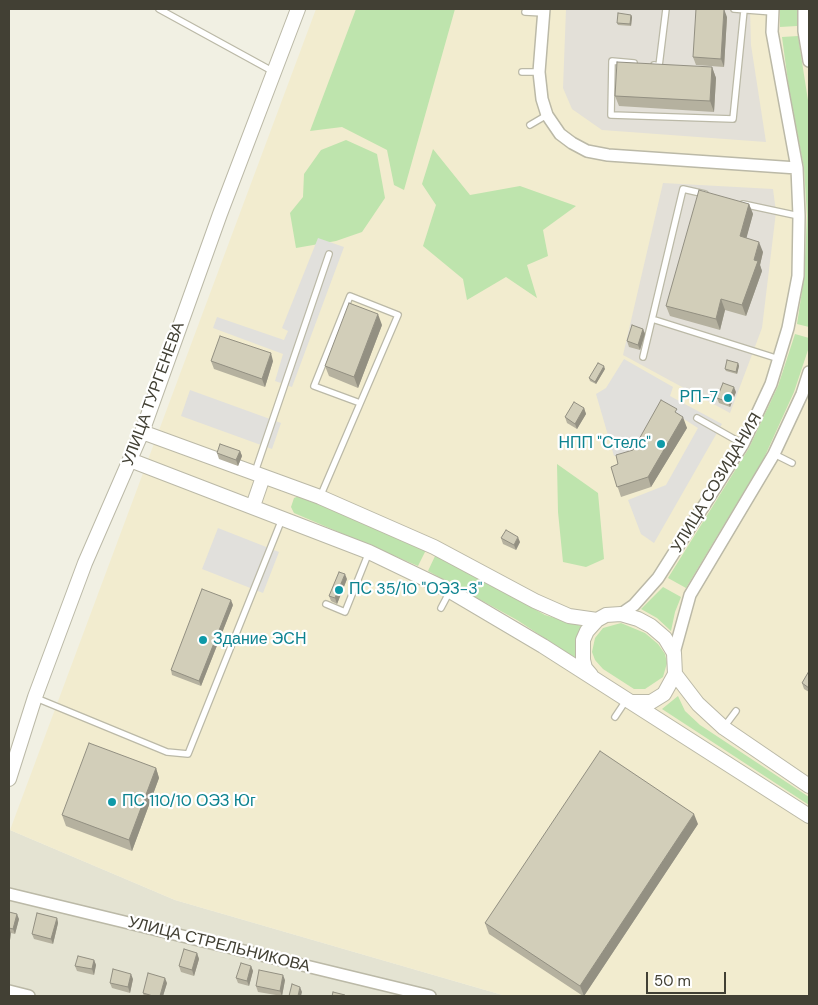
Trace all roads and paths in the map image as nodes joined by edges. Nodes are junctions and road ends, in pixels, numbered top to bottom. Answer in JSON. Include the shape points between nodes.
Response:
{"nodes":[{"id":1,"x":159,"y":9,"type":"edge"},
{"id":2,"x":298,"y":9,"type":"edge"},
{"id":3,"x":666,"y":9,"type":"edge"},
{"id":4,"x":734,"y":9,"type":"edge"},
{"id":5,"x":804,"y":9,"type":"edge"},
{"id":6,"x":744,"y":10,"type":"edge"},
{"id":7,"x":772,"y":10,"type":"edge"},
{"id":8,"x":544,"y":11,"type":"edge"},
{"id":9,"x":525,"y":12,"type":"dead end"},
{"id":10,"x":809,"y":61,"type":"edge"},
{"id":11,"x":640,"y":64,"type":"edge"},
{"id":12,"x":650,"y":65,"type":"edge"},
{"id":13,"x":274,"y":72,"type":"junction"},
{"id":14,"x":522,"y":72,"type":"dead end"},
{"id":15,"x":539,"y":72,"type":"junction"},
{"id":16,"x":547,"y":115,"type":"junction"},
{"id":17,"x":530,"y":124,"type":"dead end"},
{"id":18,"x":797,"y":168,"type":"junction"},
{"id":19,"x":712,"y":196,"type":"edge"},
{"id":20,"x":731,"y":201,"type":"edge"},
{"id":21,"x":799,"y":216,"type":"junction"},
{"id":22,"x":329,"y":254,"type":"dead end"},
{"id":23,"x":652,"y":319,"type":"junction"},
{"id":24,"x":643,"y":357,"type":"dead end"},
{"id":25,"x":779,"y":358,"type":"junction"},
{"id":26,"x":809,"y":372,"type":"edge"},
{"id":27,"x":360,"y":403,"type":"junction"},
{"id":28,"x":697,"y":418,"type":"dead end"},
{"id":29,"x":142,"y":432,"type":"junction"},
{"id":30,"x":743,"y":444,"type":"junction"},
{"id":31,"x":774,"y":454,"type":"junction"},
{"id":32,"x":130,"y":460,"type":"junction"},
{"id":33,"x":792,"y":463,"type":"dead end"},
{"id":34,"x":259,"y":476,"type":"junction"},
{"id":35,"x":320,"y":497,"type":"junction"},
{"id":36,"x":253,"y":506,"type":"junction"},
{"id":37,"x":283,"y":517,"type":"junction"},
{"id":38,"x":369,"y":552,"type":"junction"},
{"id":39,"x":450,"y":591,"type":"junction"},
{"id":40,"x":326,"y":604,"type":"dead end"},
{"id":41,"x":441,"y":608,"type":"dead end"},
{"id":42,"x":621,"y":614,"type":"junction"},
{"id":43,"x":597,"y":620,"type":"junction"},
{"id":44,"x":674,"y":653,"type":"junction"},
{"id":45,"x":675,"y":674,"type":"junction"},
{"id":46,"x":595,"y":679,"type":"junction"},
{"id":47,"x":35,"y":697,"type":"junction"},
{"id":48,"x":630,"y":701,"type":"junction"},
{"id":49,"x":736,"y":711,"type":"dead end"},
{"id":50,"x":615,"y":717,"type":"dead end"},
{"id":51,"x":724,"y":728,"type":"junction"},
{"id":52,"x":9,"y":778,"type":"edge"},
{"id":53,"x":809,"y":786,"type":"edge"},
{"id":54,"x":809,"y":816,"type":"edge"},
{"id":55,"x":9,"y":894,"type":"edge"},
{"id":56,"x":9,"y":991,"type":"edge"},
{"id":57,"x":29,"y":996,"type":"edge"},
{"id":58,"x":430,"y":996,"type":"edge"}],
"edges":[{"from":1,"to":13,"type":"lane"},
{"from":2,"to":13,"type":"street","name":"УЛИЦА ТУРГЕНЕВА"},
{"from":3,"to":12,"type":"lane","via":[[659,66]]},
{"from":4,"to":6,"type":"lane"},
{"from":5,"to":10,"type":"street"},
{"from":6,"to":7,"type":"lane"},
{"from":6,"to":11,"type":"lane","via":[[733,119],[611,114],[612,61]]},
{"from":7,"to":18,"type":"street","name":"УЛИЦА СОЗИДАНИЯ","via":[[772,32]]},
{"from":8,"to":9,"type":"lane"},
{"from":8,"to":15,"type":"street"},
{"from":13,"to":29,"type":"street","name":"УЛИЦА ТУРГЕНЕВА"},
{"from":14,"to":15,"type":"lane"},
{"from":15,"to":16,"type":"street"},
{"from":16,"to":17,"type":"lane"},
{"from":16,"to":18,"type":"street","via":[[560,134],[572,143],[601,154]]},
{"from":18,"to":21,"type":"street","name":"УЛИЦА СОЗИДАНИЯ"},
{"from":19,"to":23,"type":"lane","via":[[683,189]]},
{"from":20,"to":21,"type":"lane"},
{"from":21,"to":25,"type":"street","name":"УЛИЦА СОЗИДАНИЯ","via":[[798,276]]},
{"from":22,"to":34,"type":"lane"},
{"from":23,"to":24,"type":"lane"},
{"from":23,"to":25,"type":"lane"},
{"from":25,"to":30,"type":"street","name":"УЛИЦА СОЗИДАНИЯ","via":[[759,413]]},
{"from":26,"to":31,"type":"street","name":"УЛИЦА СОЗИДАНИЯ"},
{"from":27,"to":27,"type":"lane","via":[[398,315],[350,296],[314,386]]},
{"from":27,"to":35,"type":"lane"},
{"from":28,"to":30,"type":"lane"},
{"from":29,"to":32,"type":"street","name":"УЛИЦА ТУРГЕНЕВА"},
{"from":29,"to":34,"type":"street"},
{"from":30,"to":42,"type":"street","name":"УЛИЦА СОЗИДАНИЯ","via":[[658,578],[634,605]]},
{"from":31,"to":33,"type":"lane"},
{"from":31,"to":44,"type":"street","name":"УЛИЦА СОЗИДАНИЯ","via":[[690,595]]},
{"from":32,"to":36,"type":"street"},
{"from":32,"to":47,"type":"street","name":"УЛИЦА ТУРГЕНЕВА","via":[[85,563]]},
{"from":34,"to":35,"type":"street"},
{"from":34,"to":36,"type":"street"},
{"from":35,"to":43,"type":"street","via":[[434,547],[534,601],[569,616]]},
{"from":36,"to":37,"type":"street"},
{"from":37,"to":38,"type":"street"},
{"from":37,"to":47,"type":"lane","via":[[188,754],[168,752]]},
{"from":38,"to":39,"type":"street"},
{"from":38,"to":40,"type":"lane","via":[[345,612]]},
{"from":39,"to":41,"type":"lane"},
{"from":39,"to":46,"type":"street"},
{"from":42,"to":43,"type":"street","via":[[606,615]]},
{"from":42,"to":44,"type":"street","via":[[651,626],[665,638]]},
{"from":43,"to":46,"type":"street","via":[[587,631],[582,651],[585,668]]},
{"from":44,"to":45,"type":"street"},
{"from":45,"to":48,"type":"street","via":[[664,694],[650,702]]},
{"from":45,"to":51,"type":"street","via":[[698,704]]},
{"from":46,"to":48,"type":"street"},
{"from":47,"to":52,"type":"street","name":"УЛИЦА ТУРГЕНЕВА"},
{"from":48,"to":50,"type":"lane"},
{"from":48,"to":54,"type":"street"},
{"from":49,"to":51,"type":"lane"},
{"from":51,"to":53,"type":"street"},
{"from":55,"to":58,"type":"street","name":"УЛИЦА СТРЕЛЬНИКОВА"},
{"from":56,"to":57,"type":"street"}]}
